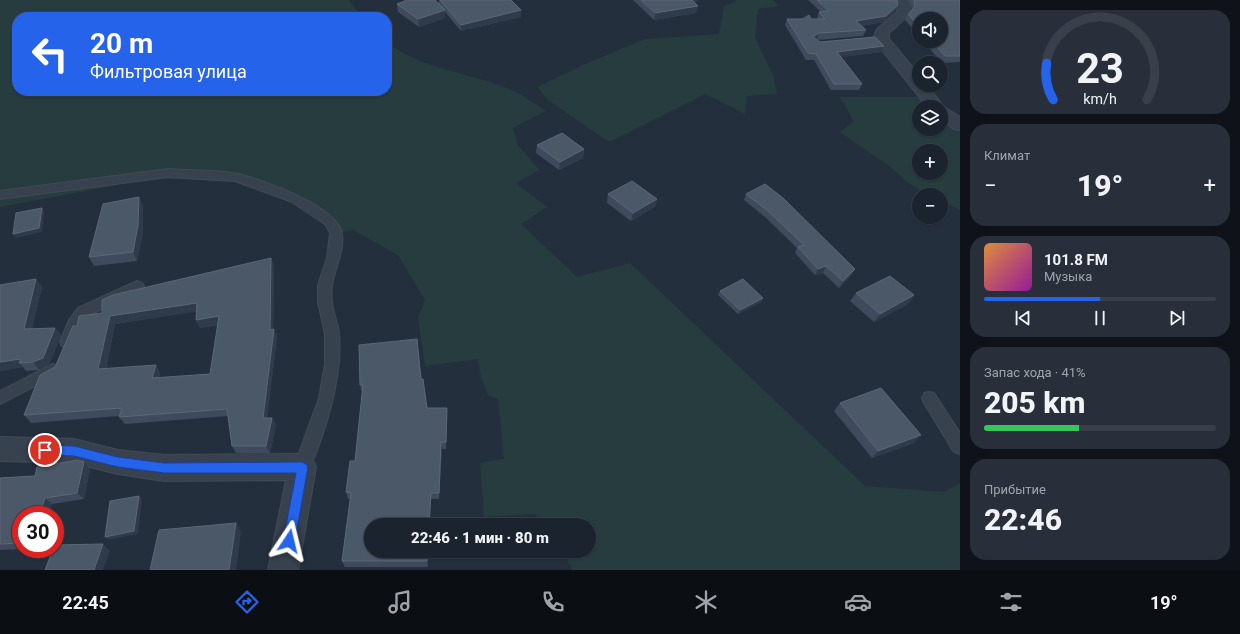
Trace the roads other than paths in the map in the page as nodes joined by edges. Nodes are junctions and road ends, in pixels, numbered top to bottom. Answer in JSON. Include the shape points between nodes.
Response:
{"nodes":[{"id":1,"x":901,"y":0,"type":"edge"},
{"id":2,"x":929,"y":100,"type":"edge"},
{"id":3,"x":948,"y":116,"type":"edge"},
{"id":4,"x":960,"y":125,"type":"edge"},
{"id":5,"x":0,"y":195,"type":"edge"},
{"id":6,"x":137,"y":286,"type":"dead end"},
{"id":7,"x":0,"y":398,"type":"edge"},
{"id":8,"x":930,"y":398,"type":"dead end"},
{"id":9,"x":960,"y":447,"type":"edge"},
{"id":10,"x":0,"y":449,"type":"edge"},
{"id":11,"x":302,"y":467,"type":"junction"},
{"id":12,"x":283,"y":570,"type":"edge"}],
"edges":[{"from":1,"to":2,"type":"street","via":[[904,13],[877,39]]},
{"from":3,"to":4,"type":"street"},
{"from":5,"to":11,"type":"lane","via":[[168,172],[236,177],[296,199],[331,222],[336,233],[333,258],[324,285],[332,334],[332,364],[326,398]]},
{"from":6,"to":7,"type":"lane","via":[[83,312],[74,324],[55,370]]},
{"from":8,"to":9,"type":"lane"},
{"from":10,"to":11,"type":"street","via":[[74,451],[118,462],[164,468]]},
{"from":11,"to":12,"type":"street"}]}
